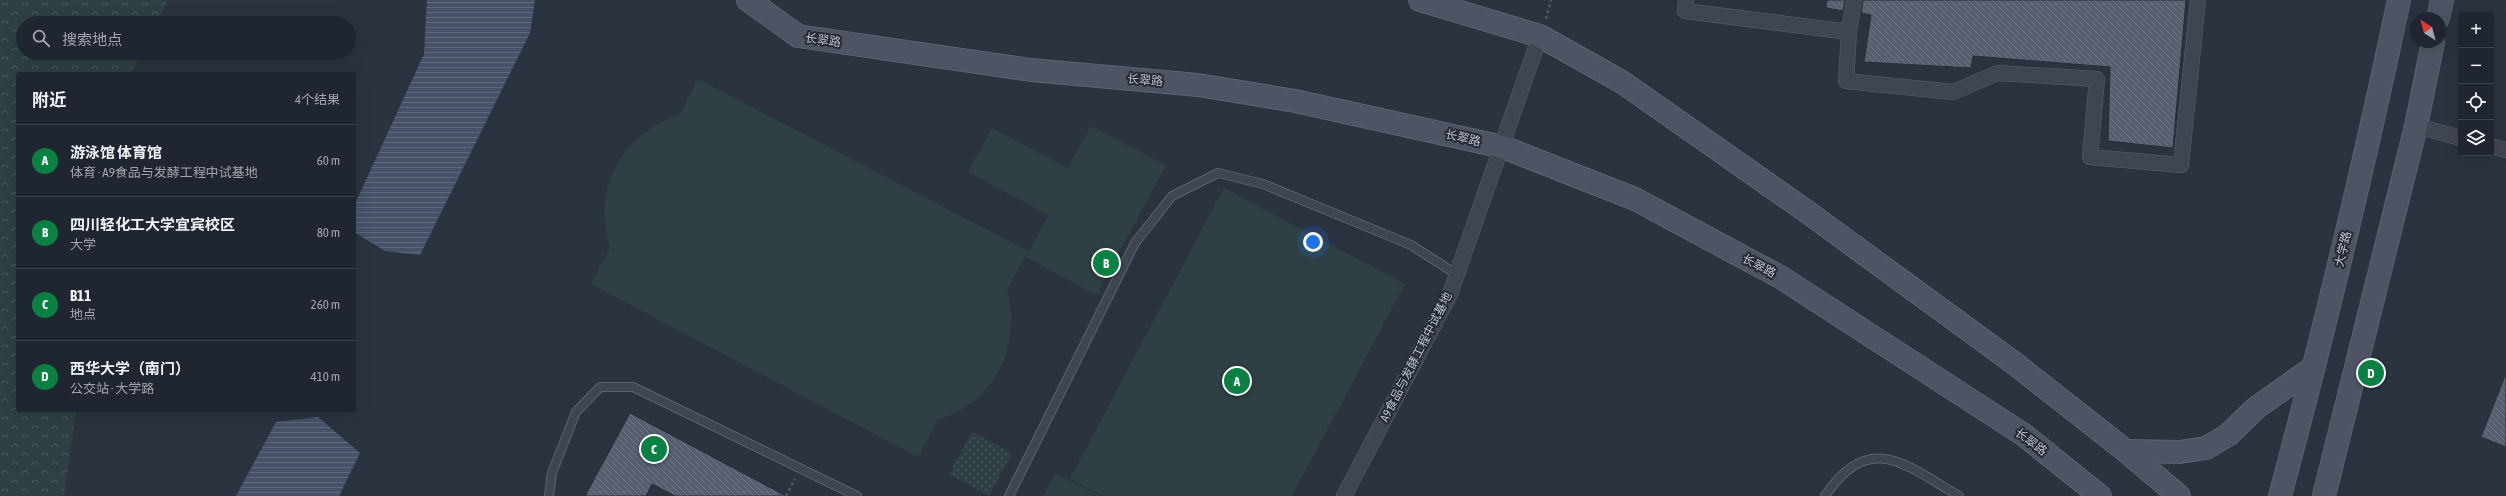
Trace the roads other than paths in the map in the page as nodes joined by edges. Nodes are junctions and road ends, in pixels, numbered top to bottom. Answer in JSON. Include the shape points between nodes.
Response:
{"nodes":[{"id":1,"x":748,"y":0,"type":"edge"},
{"id":2,"x":1420,"y":0,"type":"edge"},
{"id":3,"x":1686,"y":0,"type":"edge"},
{"id":4,"x":1854,"y":0,"type":"edge"},
{"id":5,"x":2198,"y":0,"type":"edge"},
{"id":6,"x":2399,"y":0,"type":"edge"},
{"id":7,"x":2442,"y":0,"type":"edge"},
{"id":8,"x":2439,"y":12,"type":"edge"},
{"id":9,"x":1849,"y":32,"type":"junction"},
{"id":10,"x":1540,"y":36,"type":"junction"},
{"id":11,"x":2432,"y":48,"type":"edge"},
{"id":12,"x":2416,"y":126,"type":"junction"},
{"id":13,"x":2458,"y":137,"type":"edge"},
{"id":14,"x":1503,"y":147,"type":"junction"},
{"id":15,"x":2494,"y":147,"type":"edge"},
{"id":16,"x":2506,"y":150,"type":"edge"},
{"id":17,"x":1456,"y":274,"type":"junction"},
{"id":18,"x":2314,"y":367,"type":"junction"},
{"id":19,"x":2126,"y":451,"type":"junction"},
{"id":20,"x":1348,"y":495,"type":"edge"},
{"id":21,"x":549,"y":496,"type":"edge"},
{"id":22,"x":857,"y":496,"type":"edge"},
{"id":23,"x":1009,"y":496,"type":"edge"},
{"id":24,"x":1825,"y":496,"type":"edge"},
{"id":25,"x":1959,"y":496,"type":"edge"},
{"id":26,"x":2100,"y":496,"type":"edge"},
{"id":27,"x":2179,"y":496,"type":"edge"},
{"id":28,"x":2280,"y":496,"type":"edge"},
{"id":29,"x":2324,"y":496,"type":"edge"}],
"edges":[{"from":1,"to":14,"type":"main road","name":"长翠路","via":[[798,36],[1031,70],[1198,85],[1295,101]]},
{"from":2,"to":10,"type":"main road"},
{"from":3,"to":9,"type":"street","via":[[1685,11]]},
{"from":4,"to":9,"type":"street"},
{"from":5,"to":9,"type":"street","via":[[2181,165],[2090,157],[2097,79],[1998,73],[1953,92],[1846,81]]},
{"from":6,"to":18,"type":"main road","name":"大学路","via":[[2376,110]]},
{"from":7,"to":8,"type":"main road"},
{"from":10,"to":14,"type":"street","name":"A9食品与发酵工程中试基地"},
{"from":10,"to":19,"type":"main road","via":[[1622,82],[1800,206],[2014,363]]},
{"from":11,"to":12,"type":"main road"},
{"from":12,"to":13,"type":"street"},
{"from":12,"to":29,"type":"main road"},
{"from":14,"to":17,"type":"street","name":"A9食品与发酵工程中试基地"},
{"from":14,"to":26,"type":"main road","name":"长翠路","via":[[1635,200],[1782,278],[2024,435]]},
{"from":15,"to":16,"type":"street"},
{"from":17,"to":20,"type":"street","name":"A9食品与发酵工程中试基地","via":[[1450,294]]},
{"from":17,"to":23,"type":"lane","via":[[1411,245],[1263,184],[1218,173],[1172,196],[1135,243]]},
{"from":18,"to":19,"type":"main road","via":[[2256,408],[2228,435],[2206,448],[2180,452]]},
{"from":18,"to":28,"type":"main road","name":"大学路"},
{"from":19,"to":27,"type":"main road"},
{"from":21,"to":22,"type":"lane","via":[[552,473],[576,412],[600,387],[633,387]]},
{"from":24,"to":25,"type":"lane","via":[[1835,481],[1856,463],[1876,457],[1901,462]]}]}
